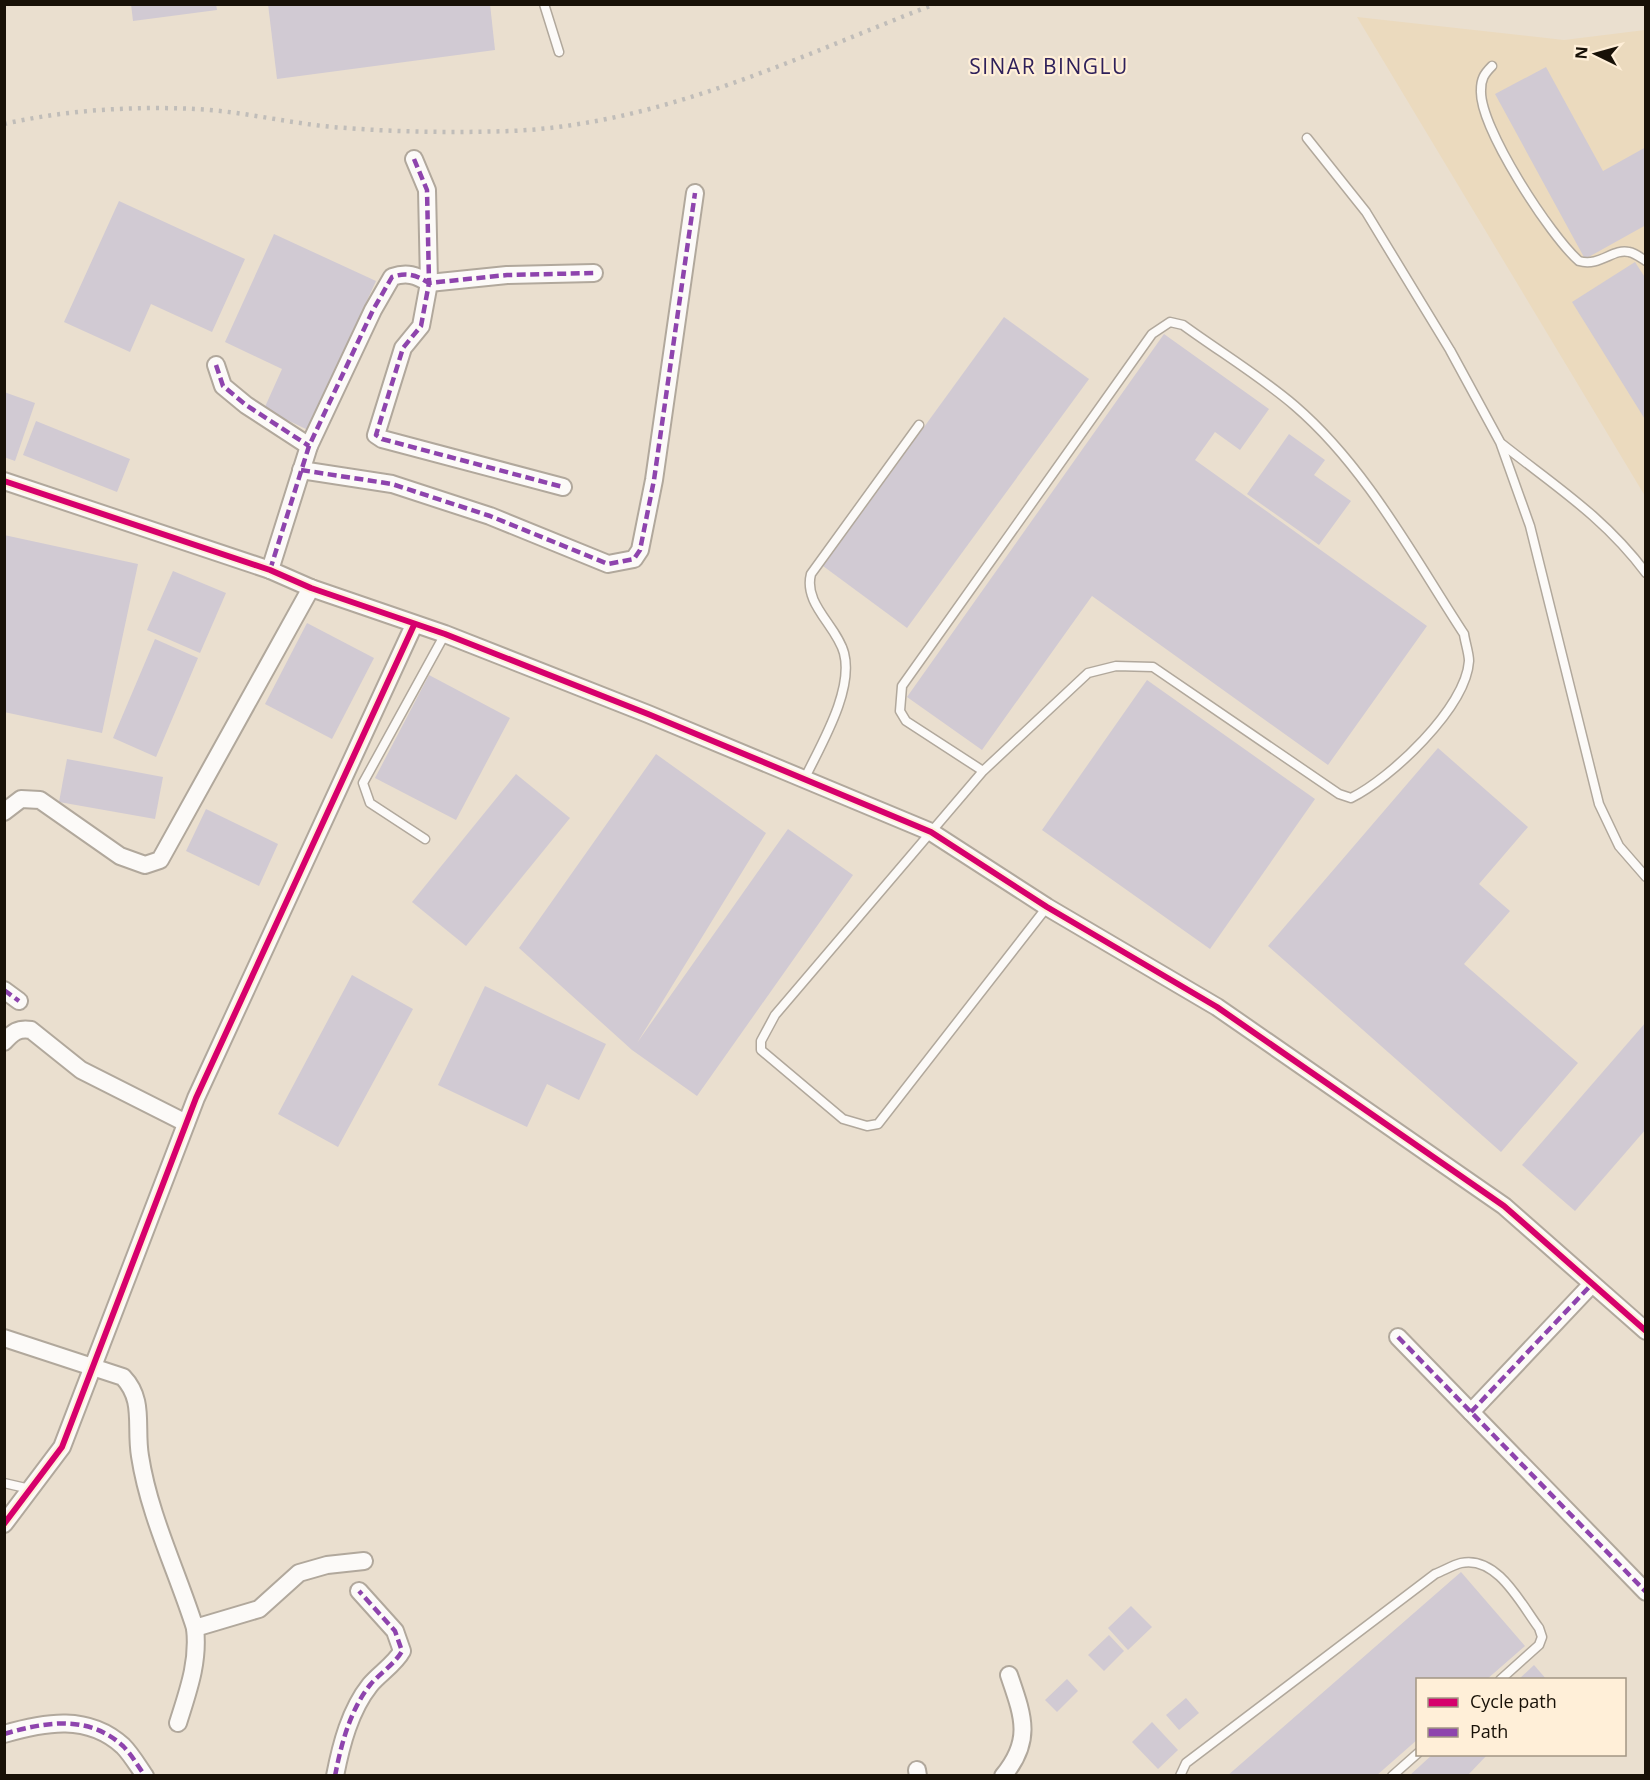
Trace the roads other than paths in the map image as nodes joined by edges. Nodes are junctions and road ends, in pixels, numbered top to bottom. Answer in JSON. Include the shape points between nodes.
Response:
{"nodes":[{"id":1,"x":544,"y":4,"type":"edge"},
{"id":2,"x":559,"y":52,"type":"dead end"},
{"id":3,"x":1492,"y":66,"type":"dead end"},
{"id":4,"x":1307,"y":138,"type":"dead end"},
{"id":5,"x":414,"y":159,"type":"dead end"},
{"id":6,"x":695,"y":193,"type":"dead end"},
{"id":7,"x":1646,"y":261,"type":"edge"},
{"id":8,"x":594,"y":273,"type":"dead end"},
{"id":9,"x":429,"y":283,"type":"junction"},
{"id":10,"x":216,"y":364,"type":"dead end"},
{"id":11,"x":919,"y":425,"type":"dead end"},
{"id":12,"x":1500,"y":442,"type":"junction"},
{"id":13,"x":309,"y":446,"type":"junction"},
{"id":14,"x":301,"y":470,"type":"junction"},
{"id":15,"x":4,"y":481,"type":"edge"},
{"id":16,"x":563,"y":487,"type":"dead end"},
{"id":17,"x":270,"y":570,"type":"junction"},
{"id":18,"x":1646,"y":573,"type":"edge"},
{"id":19,"x":311,"y":588,"type":"junction"},
{"id":20,"x":414,"y":625,"type":"junction"},
{"id":21,"x":446,"y":634,"type":"junction"},
{"id":22,"x":984,"y":771,"type":"junction"},
{"id":23,"x":804,"y":780,"type":"junction"},
{"id":24,"x":4,"y":812,"type":"edge"},
{"id":25,"x":931,"y":832,"type":"junction"},
{"id":26,"x":425,"y":839,"type":"dead end"},
{"id":27,"x":1646,"y":877,"type":"edge"},
{"id":28,"x":1047,"y":907,"type":"junction"},
{"id":29,"x":4,"y":990,"type":"edge"},
{"id":30,"x":19,"y":1001,"type":"dead end"},
{"id":31,"x":4,"y":1042,"type":"edge"},
{"id":32,"x":186,"y":1123,"type":"junction"},
{"id":33,"x":1592,"y":1284,"type":"junction"},
{"id":34,"x":1646,"y":1331,"type":"edge"},
{"id":35,"x":1398,"y":1337,"type":"dead end"},
{"id":36,"x":4,"y":1338,"type":"edge"},
{"id":37,"x":94,"y":1366,"type":"junction"},
{"id":38,"x":1471,"y":1412,"type":"junction"},
{"id":39,"x":4,"y":1483,"type":"edge"},
{"id":40,"x":30,"y":1489,"type":"junction"},
{"id":41,"x":4,"y":1524,"type":"edge"},
{"id":42,"x":364,"y":1561,"type":"dead end"},
{"id":43,"x":359,"y":1591,"type":"dead end"},
{"id":44,"x":1646,"y":1592,"type":"edge"},
{"id":45,"x":195,"y":1628,"type":"junction"},
{"id":46,"x":1009,"y":1675,"type":"dead end"},
{"id":47,"x":1502,"y":1678,"type":"edge"},
{"id":48,"x":178,"y":1723,"type":"dead end"},
{"id":49,"x":4,"y":1734,"type":"edge"},
{"id":50,"x":1416,"y":1755,"type":"edge"},
{"id":51,"x":145,"y":1776,"type":"edge"},
{"id":52,"x":335,"y":1776,"type":"edge"},
{"id":53,"x":1003,"y":1776,"type":"edge"},
{"id":54,"x":1180,"y":1776,"type":"edge"},
{"id":55,"x":1392,"y":1776,"type":"edge"}],
"edges":[{"from":1,"to":2,"type":"lane"},
{"from":3,"to":7,"type":"lane","via":[[1483,74],[1480,92],[1485,110],[1500,147],[1564,246],[1579,261],[1588,263],[1624,252]]},
{"from":4,"to":12,"type":"lane","via":[[1366,212],[1450,350]]},
{"from":5,"to":9,"type":"street","via":[[427,190]]},
{"from":6,"to":14,"type":"street","via":[[654,480],[640,550],[634,559],[608,564],[490,516],[392,484]]},
{"from":8,"to":9,"type":"street","via":[[507,274]]},
{"from":9,"to":13,"type":"street","via":[[420,276],[403,274],[392,277],[385,286]]},
{"from":9,"to":16,"type":"street","via":[[421,326],[403,348],[376,435]]},
{"from":10,"to":13,"type":"street","via":[[224,386]]},
{"from":11,"to":23,"type":"lane","via":[[811,574],[813,598],[832,626],[844,654],[844,680],[837,710]]},
{"from":12,"to":18,"type":"lane","via":[[1589,510]]},
{"from":12,"to":27,"type":"lane","via":[[1530,526],[1599,804],[1618,846]]},
{"from":13,"to":14,"type":"street"},
{"from":14,"to":17,"type":"street"},
{"from":15,"to":17,"type":"street"},
{"from":17,"to":19,"type":"street"},
{"from":19,"to":20,"type":"street"},
{"from":19,"to":24,"type":"street","via":[[160,860],[145,865],[120,856],[40,800],[21,799]]},
{"from":20,"to":21,"type":"street"},
{"from":20,"to":32,"type":"street"},
{"from":21,"to":23,"type":"street"},
{"from":21,"to":26,"type":"lane","via":[[363,783],[370,803]]},
{"from":22,"to":22,"type":"lane","via":[[906,722],[900,711],[902,686],[1152,334],[1170,322],[1183,325],[1295,406],[1331,444],[1364,483],[1464,634],[1469,661],[1462,684],[1443,717],[1409,755],[1369,789],[1351,798],[1339,794],[1153,667],[1116,666],[1088,673]]},
{"from":22,"to":25,"type":"lane"},
{"from":23,"to":25,"type":"street"},
{"from":25,"to":28,"type":"street"},
{"from":25,"to":28,"type":"lane","via":[[775,1015],[761,1041],[761,1050],[843,1119],[878,1124]]},
{"from":28,"to":33,"type":"street","via":[[1217,1007],[1504,1206]]},
{"from":29,"to":30,"type":"street"},
{"from":31,"to":32,"type":"street","via":[[15,1031],[31,1030],[81,1070]]},
{"from":32,"to":37,"type":"street"},
{"from":33,"to":34,"type":"street"},
{"from":33,"to":38,"type":"street"},
{"from":35,"to":38,"type":"street"},
{"from":36,"to":37,"type":"street"},
{"from":37,"to":40,"type":"street","via":[[62,1447]]},
{"from":37,"to":45,"type":"street","via":[[123,1377],[135,1389],[140,1456],[158,1524]]},
{"from":38,"to":44,"type":"street"},
{"from":39,"to":40,"type":"lane"},
{"from":40,"to":41,"type":"street"},
{"from":42,"to":45,"type":"street","via":[[299,1573],[258,1609]]},
{"from":43,"to":52,"type":"street","via":[[395,1631],[402,1651],[357,1706],[342,1741]]},
{"from":45,"to":48,"type":"street","via":[[192,1685]]},
{"from":46,"to":53,"type":"street","via":[[1023,1721],[1021,1749]]},
{"from":47,"to":54,"type":"lane","via":[[1539,1645],[1539,1628],[1495,1570],[1462,1563],[1435,1574],[1186,1763]]},
{"from":49,"to":51,"type":"street","via":[[38,1724],[76,1723],[100,1730],[123,1746]]},
{"from":50,"to":55,"type":"lane"}]}
